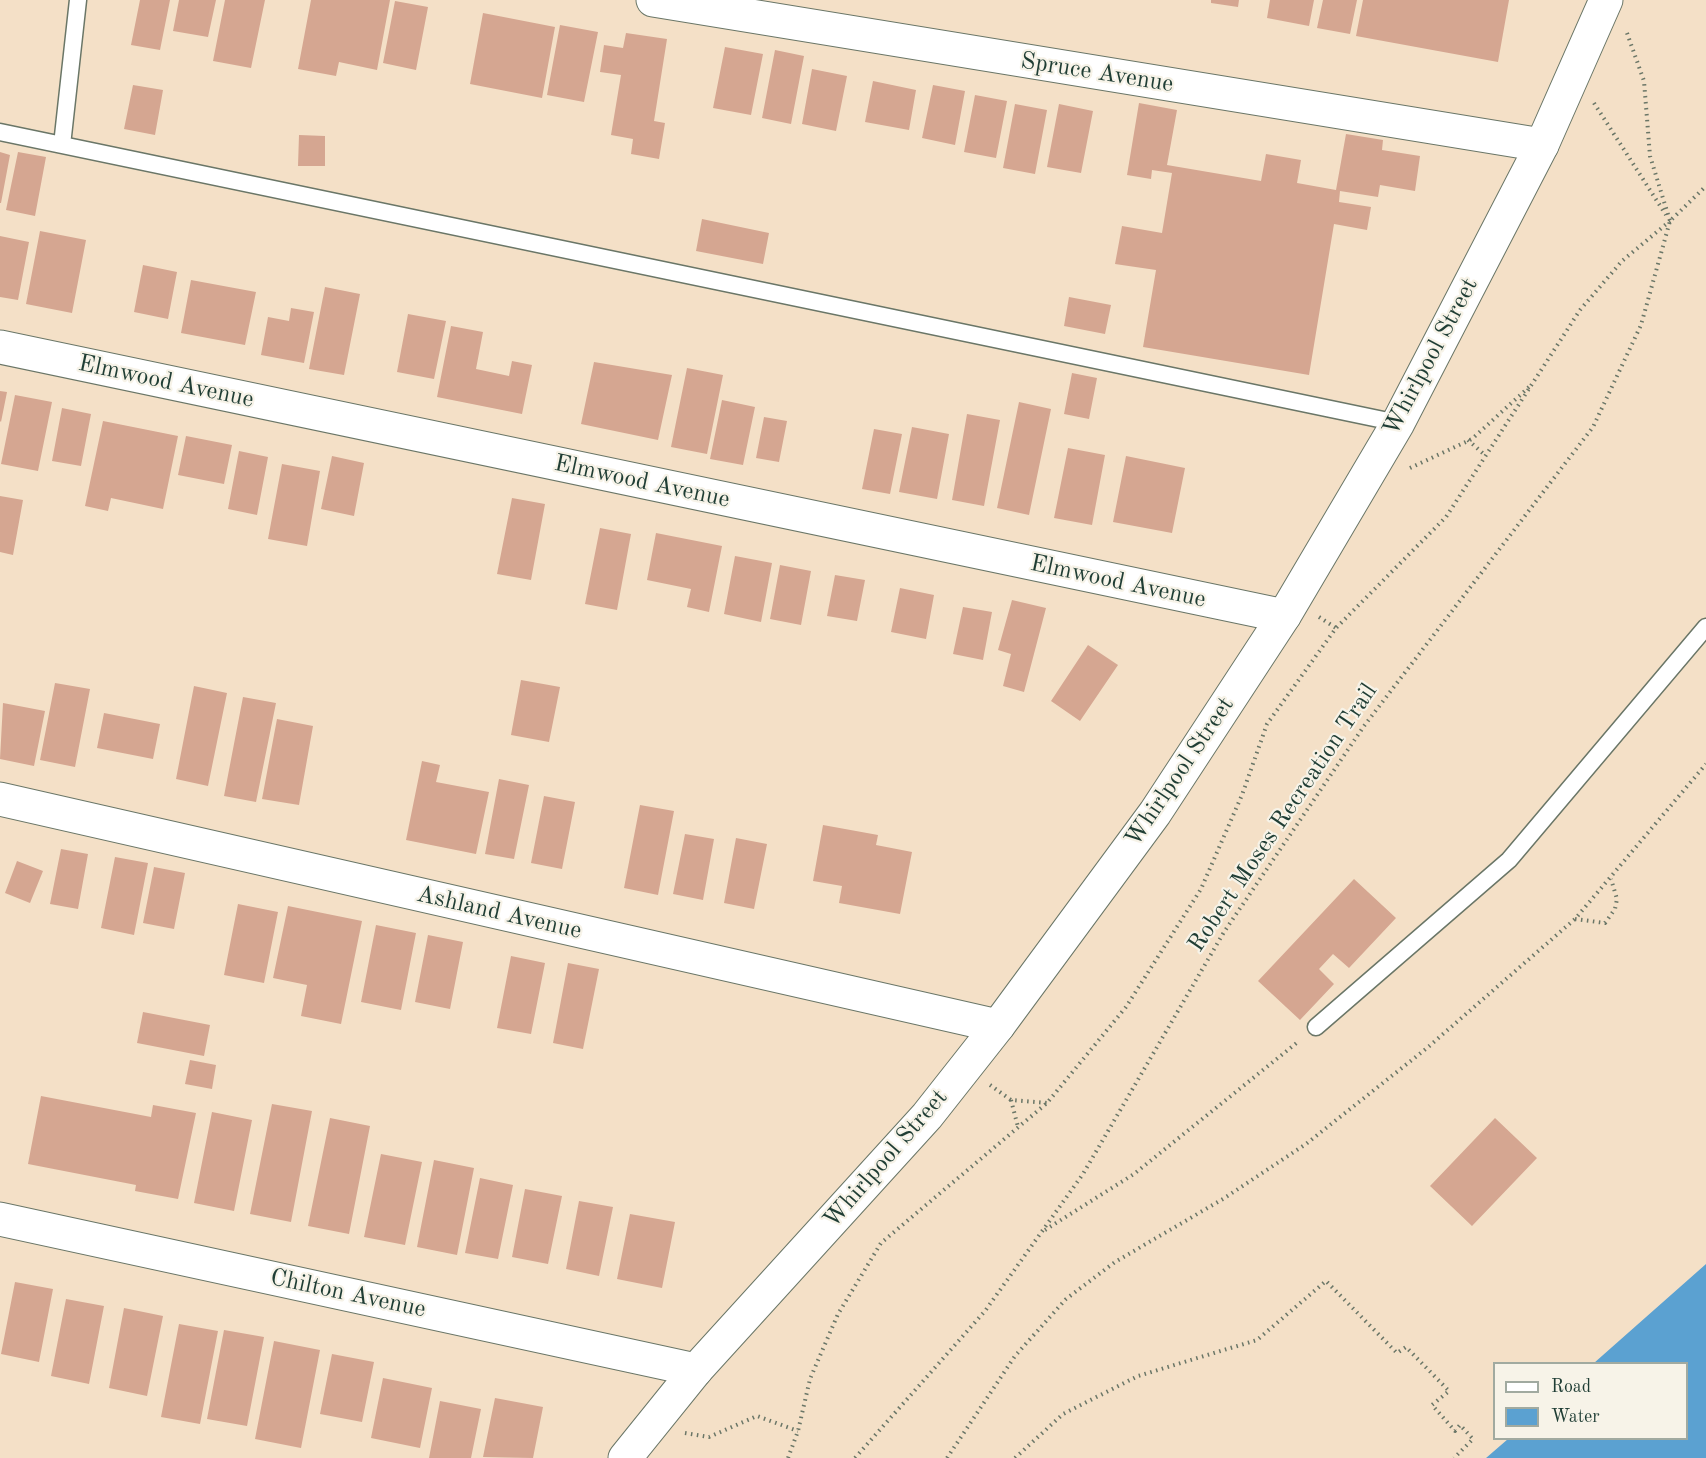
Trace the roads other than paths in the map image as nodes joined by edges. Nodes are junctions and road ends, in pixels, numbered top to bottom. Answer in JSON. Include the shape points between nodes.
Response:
{"nodes":[{"id":1,"x":78,"y":0,"type":"edge"},
{"id":2,"x":653,"y":0,"type":"edge"},
{"id":3,"x":1606,"y":0,"type":"edge"},
{"id":4,"x":0,"y":132,"type":"edge"},
{"id":5,"x":62,"y":145,"type":"junction"},
{"id":6,"x":1542,"y":145,"type":"junction"},
{"id":7,"x":0,"y":347,"type":"edge"},
{"id":8,"x":1398,"y":423,"type":"junction"},
{"id":9,"x":1284,"y":616,"type":"junction"},
{"id":10,"x":1706,"y":627,"type":"edge"},
{"id":11,"x":0,"y":800,"type":"edge"},
{"id":12,"x":998,"y":1026,"type":"junction"},
{"id":13,"x":1316,"y":1027,"type":"road end"},
{"id":14,"x":0,"y":1219,"type":"edge"},
{"id":15,"x":696,"y":1370,"type":"junction"},
{"id":16,"x":625,"y":1458,"type":"edge"}],
"edges":[{"from":1,"to":5,"type":"lane"},
{"from":2,"to":6,"type":"street","name":"Spruce Avenue"},
{"from":3,"to":6,"type":"street","name":"Whirlpool Street"},
{"from":4,"to":5,"type":"lane"},
{"from":5,"to":8,"type":"lane"},
{"from":6,"to":8,"type":"street","name":"Whirlpool Street"},
{"from":7,"to":9,"type":"street","name":"Elmwood Avenue"},
{"from":8,"to":9,"type":"street","name":"Whirlpool Street"},
{"from":9,"to":12,"type":"street","name":"Whirlpool Street","via":[[1155,813]]},
{"from":10,"to":13,"type":"lane","via":[[1509,860]]},
{"from":11,"to":12,"type":"street","name":"Ashland Avenue"},
{"from":12,"to":15,"type":"street","name":"Whirlpool Street","via":[[927,1116]]},
{"from":14,"to":15,"type":"street","name":"Chilton Avenue"},
{"from":15,"to":16,"type":"street","name":"Whirlpool Street"}]}
